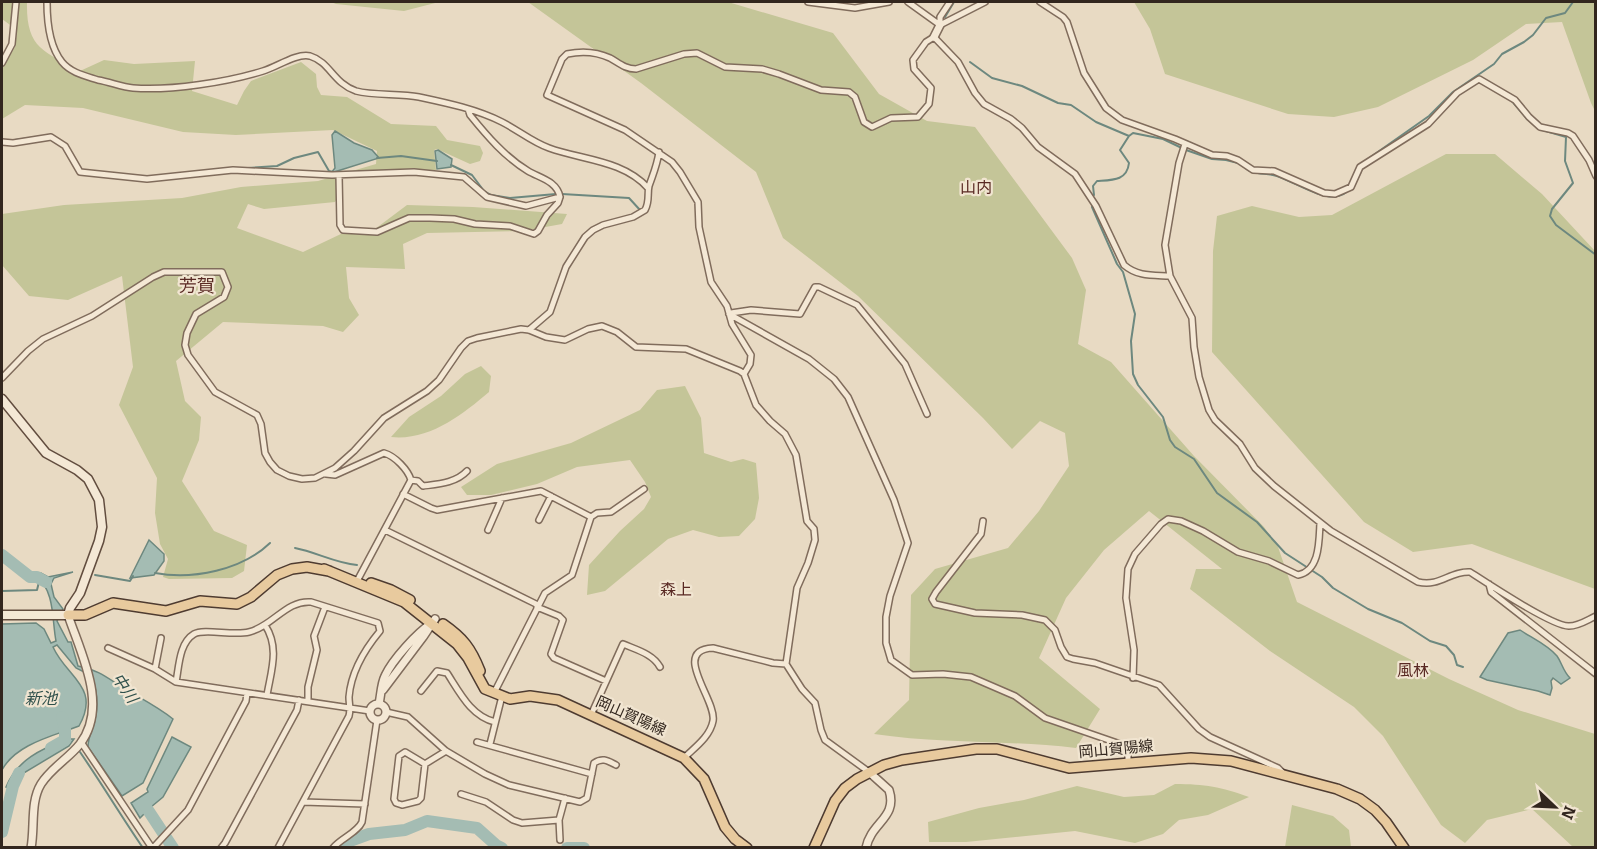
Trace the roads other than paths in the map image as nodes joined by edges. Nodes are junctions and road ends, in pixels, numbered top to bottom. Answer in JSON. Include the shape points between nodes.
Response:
{"nodes":[{"id":1,"x":16,"y":2,"type":"edge"},
{"id":2,"x":47,"y":2,"type":"edge"},
{"id":3,"x":808,"y":2,"type":"edge"},
{"id":4,"x":888,"y":2,"type":"edge"},
{"id":5,"x":908,"y":2,"type":"edge"},
{"id":6,"x":950,"y":2,"type":"edge"},
{"id":7,"x":985,"y":2,"type":"edge"},
{"id":8,"x":1040,"y":2,"type":"edge"},
{"id":9,"x":940,"y":25,"type":"junction"},
{"id":10,"x":934,"y":37,"type":"junction"},
{"id":11,"x":2,"y":63,"type":"edge"},
{"id":12,"x":468,"y":109,"type":"junction"},
{"id":13,"x":2,"y":142,"type":"edge"},
{"id":14,"x":1184,"y":148,"type":"junction"},
{"id":15,"x":659,"y":153,"type":"junction"},
{"id":16,"x":339,"y":175,"type":"junction"},
{"id":17,"x":1596,"y":176,"type":"edge"},
{"id":18,"x":648,"y":188,"type":"junction"},
{"id":19,"x":560,"y":197,"type":"junction"},
{"id":20,"x":1170,"y":276,"type":"junction"},
{"id":21,"x":729,"y":314,"type":"junction"},
{"id":22,"x":529,"y":330,"type":"junction"},
{"id":23,"x":744,"y":374,"type":"junction"},
{"id":24,"x":2,"y":378,"type":"edge"},
{"id":25,"x":2,"y":399,"type":"edge"},
{"id":26,"x":927,"y":414,"type":"dead end"},
{"id":27,"x":467,"y":471,"type":"dead end"},
{"id":28,"x":326,"y":474,"type":"junction"},
{"id":29,"x":411,"y":480,"type":"junction"},
{"id":30,"x":644,"y":489,"type":"dead end"},
{"id":31,"x":404,"y":494,"type":"junction"},
{"id":32,"x":551,"y":496,"type":"junction"},
{"id":33,"x":502,"y":498,"type":"junction"},
{"id":34,"x":591,"y":517,"type":"junction"},
{"id":35,"x":539,"y":520,"type":"dead end"},
{"id":36,"x":983,"y":521,"type":"dead end"},
{"id":37,"x":1320,"y":524,"type":"junction"},
{"id":38,"x":385,"y":530,"type":"junction"},
{"id":39,"x":488,"y":530,"type":"dead end"},
{"id":40,"x":357,"y":581,"type":"junction"},
{"id":41,"x":1489,"y":584,"type":"junction"},
{"id":42,"x":538,"y":606,"type":"junction"},
{"id":43,"x":325,"y":607,"type":"junction"},
{"id":44,"x":2,"y":615,"type":"edge"},
{"id":45,"x":66,"y":615,"type":"junction"},
{"id":46,"x":1596,"y":616,"type":"edge"},
{"id":47,"x":434,"y":621,"type":"junction"},
{"id":48,"x":266,"y":625,"type":"junction"},
{"id":49,"x":161,"y":638,"type":"dead end"},
{"id":50,"x":108,"y":648,"type":"dead end"},
{"id":51,"x":786,"y":664,"type":"junction"},
{"id":52,"x":660,"y":667,"type":"dead end"},
{"id":53,"x":155,"y":669,"type":"junction"},
{"id":54,"x":1596,"y":674,"type":"edge"},
{"id":55,"x":1133,"y":678,"type":"junction"},
{"id":56,"x":606,"y":681,"type":"junction"},
{"id":57,"x":176,"y":682,"type":"junction"},
{"id":58,"x":421,"y":691,"type":"dead end"},
{"id":59,"x":247,"y":693,"type":"junction"},
{"id":60,"x":496,"y":694,"type":"junction"},
{"id":61,"x":267,"y":695,"type":"junction"},
{"id":62,"x":299,"y":700,"type":"junction"},
{"id":63,"x":308,"y":701,"type":"junction"},
{"id":64,"x":379,"y":704,"type":"junction"},
{"id":65,"x":351,"y":708,"type":"junction"},
{"id":66,"x":370,"y":711,"type":"junction"},
{"id":67,"x":386,"y":712,"type":"junction"},
{"id":68,"x":591,"y":715,"type":"junction"},
{"id":69,"x":377,"y":720,"type":"junction"},
{"id":70,"x":495,"y":722,"type":"junction"},
{"id":71,"x":477,"y":741,"type":"dead end"},
{"id":72,"x":81,"y":742,"type":"junction"},
{"id":73,"x":490,"y":744,"type":"junction"},
{"id":74,"x":446,"y":752,"type":"junction"},
{"id":75,"x":684,"y":758,"type":"junction"},
{"id":76,"x":425,"y":764,"type":"junction"},
{"id":77,"x":1128,"y":764,"type":"junction"},
{"id":78,"x":616,"y":765,"type":"dead end"},
{"id":79,"x":869,"y":772,"type":"junction"},
{"id":80,"x":592,"y":774,"type":"junction"},
{"id":81,"x":1286,"y":776,"type":"junction"},
{"id":82,"x":461,"y":794,"type":"dead end"},
{"id":83,"x":566,"y":798,"type":"junction"},
{"id":84,"x":303,"y":802,"type":"junction"},
{"id":85,"x":365,"y":804,"type":"junction"},
{"id":86,"x":559,"y":820,"type":"junction"},
{"id":87,"x":560,"y":840,"type":"dead end"},
{"id":88,"x":32,"y":848,"type":"edge"},
{"id":89,"x":153,"y":848,"type":"edge"},
{"id":90,"x":221,"y":848,"type":"edge"},
{"id":91,"x":279,"y":848,"type":"edge"},
{"id":92,"x":333,"y":848,"type":"edge"},
{"id":93,"x":747,"y":848,"type":"edge"},
{"id":94,"x":814,"y":848,"type":"edge"},
{"id":95,"x":866,"y":848,"type":"edge"},
{"id":96,"x":1404,"y":848,"type":"edge"}],
"edges":[{"from":1,"to":11,"type":"street","via":[[12,44]]},
{"from":2,"to":12,"type":"street","via":[[49,25],[63,64],[89,77],[130,88],[163,89],[239,77],[309,56],[323,62],[339,82],[357,91],[409,95]]},
{"from":3,"to":4,"type":"street","via":[[855,8]]},
{"from":5,"to":9,"type":"street"},
{"from":6,"to":9,"type":"street","via":[[940,17]]},
{"from":7,"to":9,"type":"street"},
{"from":8,"to":14,"type":"street","via":[[1063,17],[1080,65],[1106,108],[1128,124],[1175,139]]},
{"from":9,"to":10,"type":"street"},
{"from":10,"to":15,"type":"street","via":[[913,60],[914,69],[931,88],[929,104],[922,115],[891,118],[872,127],[864,122],[855,97],[849,92],[821,90],[762,69],[725,67],[697,53],[636,69],[589,52],[567,54],[548,95],[625,130]]},
{"from":10,"to":20,"type":"street","via":[[958,62],[984,104],[1011,119],[1038,147],[1075,174],[1096,206],[1124,265],[1141,275]]},
{"from":12,"to":18,"type":"street","via":[[502,122],[550,149],[609,164],[641,180]]},
{"from":12,"to":19,"type":"street","via":[[500,149],[548,181]]},
{"from":13,"to":16,"type":"street","via":[[48,136],[65,146],[80,172],[122,178],[192,176],[233,170]]},
{"from":14,"to":17,"type":"street","via":[[1227,156],[1254,170],[1274,171],[1330,194],[1351,187],[1364,165],[1428,124],[1456,93],[1479,79],[1515,100],[1540,127],[1573,136]]},
{"from":14,"to":20,"type":"street","via":[[1166,245]]},
{"from":15,"to":18,"type":"street"},
{"from":15,"to":21,"type":"street","via":[[672,162],[696,195],[711,282]]},
{"from":16,"to":19,"type":"street","via":[[414,172],[464,177],[487,197],[526,206]]},
{"from":16,"to":19,"type":"street","via":[[343,230],[377,232],[409,218],[430,218],[510,226],[534,234]]},
{"from":18,"to":22,"type":"street","via":[[648,204],[640,215],[603,225],[585,237],[566,267],[550,312]]},
{"from":20,"to":37,"type":"street","via":[[1192,318],[1199,377],[1215,420],[1240,444],[1255,468]]},
{"from":21,"to":23,"type":"street","via":[[751,356]]},
{"from":21,"to":26,"type":"street","via":[[751,310],[800,314],[815,287],[850,300],[905,364]]},
{"from":21,"to":77,"type":"street","via":[[809,358],[848,397],[906,530],[908,543],[886,617],[886,643],[891,660],[912,675],[971,677],[1015,696],[1045,718],[1126,746]]},
{"from":22,"to":23,"type":"street","via":[[565,340],[602,326],[636,347],[687,349]]},
{"from":22,"to":28,"type":"street","via":[[468,341],[440,380],[384,418],[345,460]]},
{"from":23,"to":51,"type":"street","via":[[756,405],[785,434],[796,455],[807,521],[814,529],[812,551],[797,588]]},
{"from":24,"to":28,"type":"street","via":[[43,339],[92,316],[153,277],[164,272],[222,272],[228,287],[224,297],[196,314],[187,333],[185,345],[191,362],[215,392],[257,415],[265,453],[277,470],[302,479]]},
{"from":25,"to":45,"type":"main road","via":[[46,453],[88,479],[99,500],[99,541],[80,593]]},
{"from":27,"to":29,"type":"street","via":[[440,484],[423,486]]},
{"from":28,"to":29,"type":"street","via":[[335,475],[384,453]]},
{"from":29,"to":31,"type":"street"},
{"from":30,"to":34,"type":"street","via":[[611,512]]},
{"from":31,"to":33,"type":"street","via":[[437,510]]},
{"from":31,"to":38,"type":"street"},
{"from":32,"to":33,"type":"street","via":[[541,491]]},
{"from":32,"to":34,"type":"street"},
{"from":32,"to":35,"type":"street"},
{"from":33,"to":39,"type":"street"},
{"from":34,"to":42,"type":"street","via":[[572,575],[545,593]]},
{"from":36,"to":55,"type":"street","via":[[981,534],[936,592],[935,604],[975,613],[1045,620],[1055,630],[1067,657]]},
{"from":37,"to":41,"type":"street","via":[[1418,582],[1433,584],[1470,572]]},
{"from":37,"to":55,"type":"street","via":[[1319,549],[1310,569],[1298,575],[1238,552],[1181,521],[1168,519],[1161,524],[1128,568],[1126,598],[1134,650]]},
{"from":38,"to":40,"type":"street"},
{"from":38,"to":42,"type":"street"},
{"from":40,"to":45,"type":"main road","via":[[307,567],[277,575],[237,604],[200,601],[166,611],[113,603],[85,615]]},
{"from":40,"to":47,"type":"main road","via":[[404,602]]},
{"from":41,"to":46,"type":"street","via":[[1566,627]]},
{"from":41,"to":54,"type":"street","via":[[1491,592]]},
{"from":42,"to":56,"type":"street","via":[[562,620],[551,654],[554,658]]},
{"from":42,"to":60,"type":"street"},
{"from":43,"to":48,"type":"street","via":[[300,601]]},
{"from":43,"to":63,"type":"street","via":[[314,636],[317,650]]},
{"from":43,"to":65,"type":"street","via":[[378,623],[381,631],[354,674]]},
{"from":44,"to":45,"type":"main road"},
{"from":45,"to":72,"type":"street","via":[[93,696],[91,722]]},
{"from":47,"to":60,"type":"main road","via":[[468,658],[485,689]]},
{"from":47,"to":64,"type":"street","via":[[418,632],[384,676]]},
{"from":48,"to":57,"type":"street","via":[[236,634],[194,634],[183,650]]},
{"from":48,"to":61,"type":"street","via":[[275,653]]},
{"from":49,"to":53,"type":"street"},
{"from":50,"to":53,"type":"street"},
{"from":51,"to":75,"type":"street","via":[[713,648],[696,652],[693,661],[714,719],[706,737]]},
{"from":51,"to":79,"type":"street","via":[[815,703],[825,740]]},
{"from":52,"to":56,"type":"street","via":[[649,655],[623,644]]},
{"from":53,"to":57,"type":"street"},
{"from":55,"to":81,"type":"street","via":[[1159,685],[1210,737],[1278,768]]},
{"from":56,"to":68,"type":"street"},
{"from":57,"to":59,"type":"street"},
{"from":58,"to":70,"type":"street","via":[[437,671],[447,673],[467,704],[484,719]]},
{"from":59,"to":61,"type":"street"},
{"from":59,"to":89,"type":"street","via":[[188,810]]},
{"from":60,"to":68,"type":"main road","name":"岡山賀陽線","via":[[510,699],[549,698]]},
{"from":60,"to":70,"type":"street"},
{"from":61,"to":62,"type":"street"},
{"from":62,"to":63,"type":"street"},
{"from":62,"to":90,"type":"street"},
{"from":63,"to":65,"type":"street"},
{"from":64,"to":66,"type":"street"},
{"from":64,"to":67,"type":"street"},
{"from":65,"to":66,"type":"street"},
{"from":65,"to":84,"type":"street"},
{"from":66,"to":69,"type":"street"},
{"from":67,"to":69,"type":"street"},
{"from":67,"to":74,"type":"street","via":[[408,717]]},
{"from":68,"to":75,"type":"main road","name":"岡山賀陽線"},
{"from":69,"to":85,"type":"street"},
{"from":70,"to":73,"type":"street"},
{"from":71,"to":73,"type":"street"},
{"from":72,"to":88,"type":"street","via":[[41,784],[36,797]]},
{"from":72,"to":89,"type":"street"},
{"from":73,"to":80,"type":"street"},
{"from":74,"to":76,"type":"street"},
{"from":74,"to":83,"type":"street","via":[[509,785]]},
{"from":75,"to":93,"type":"main road","name":"岡山賀陽線","via":[[704,779],[725,827]]},
{"from":76,"to":76,"type":"street","via":[[421,798],[413,803],[396,803],[399,756],[405,752]]},
{"from":77,"to":79,"type":"main road","name":"岡山賀陽線","via":[[1069,768],[997,749],[976,749],[902,759]]},
{"from":77,"to":81,"type":"main road","name":"岡山賀陽線","via":[[1211,759]]},
{"from":78,"to":80,"type":"street","via":[[600,759],[594,763]]},
{"from":79,"to":94,"type":"main road","name":"岡山賀陽線","via":[[845,788],[835,801]]},
{"from":79,"to":95,"type":"street","via":[[889,790],[892,804]]},
{"from":80,"to":83,"type":"street","via":[[587,798],[580,802]]},
{"from":81,"to":96,"type":"main road","name":"岡山賀陽線","via":[[1360,799],[1386,822]]},
{"from":82,"to":86,"type":"street","via":[[486,802],[522,823]]},
{"from":83,"to":86,"type":"street"},
{"from":84,"to":85,"type":"street"},
{"from":84,"to":91,"type":"street"},
{"from":85,"to":92,"type":"street","via":[[360,828]]},
{"from":86,"to":87,"type":"street"}]}
